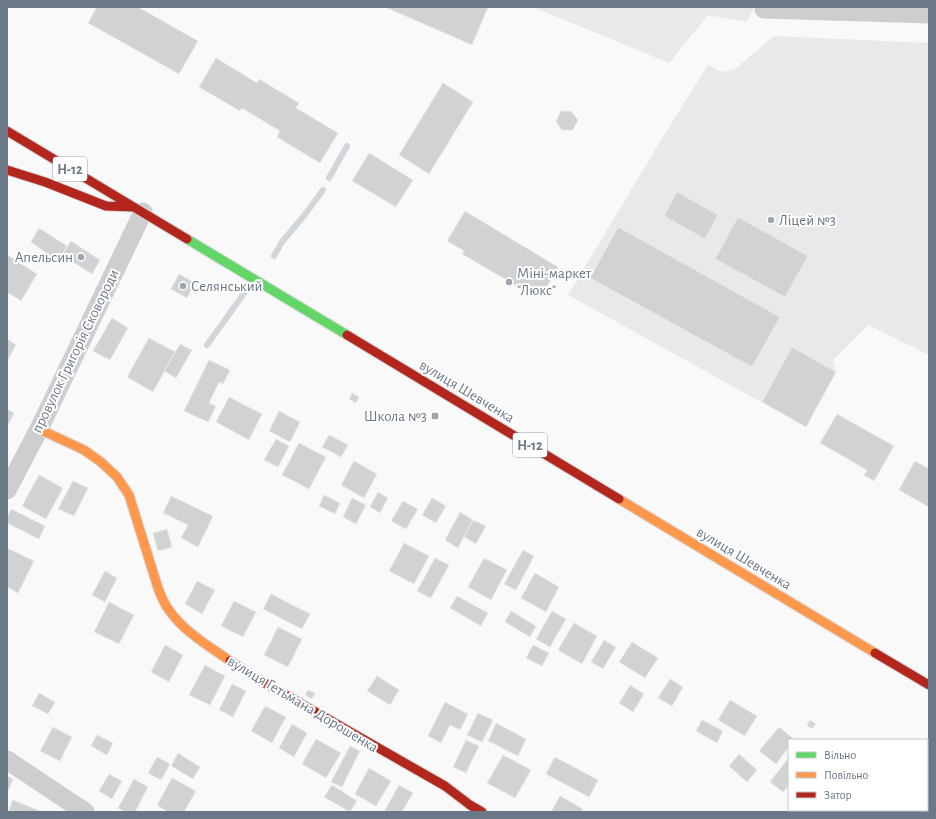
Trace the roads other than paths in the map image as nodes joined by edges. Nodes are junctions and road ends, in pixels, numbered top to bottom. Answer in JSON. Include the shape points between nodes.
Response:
{"nodes":[{"id":1,"x":766,"y":7,"type":"edge"},
{"id":2,"x":929,"y":14,"type":"edge"},
{"id":3,"x":7,"y":131,"type":"edge"},
{"id":4,"x":7,"y":170,"type":"edge"},
{"id":5,"x":138,"y":210,"type":"junction"},
{"id":6,"x":39,"y":428,"type":"junction"},
{"id":7,"x":12,"y":468,"type":"edge"},
{"id":8,"x":7,"y":490,"type":"edge"},
{"id":9,"x":929,"y":685,"type":"edge"},
{"id":10,"x":7,"y":760,"type":"edge"},
{"id":11,"x":85,"y":812,"type":"edge"},
{"id":12,"x":482,"y":812,"type":"edge"}],
"edges":[{"from":1,"to":2,"type":"street","via":[[764,9]]},
{"from":3,"to":5,"type":"main road","name":"вулиця Шевченка","number":"Н-12"},
{"from":4,"to":5,"type":"main road","name":"вулиця Шевченка","via":[[106,206]]},
{"from":5,"to":6,"type":"street","name":"провулок Григорія Сковороди"},
{"from":5,"to":9,"type":"main road","name":"вулиця Шевченка","number":"Н-12"},
{"from":6,"to":7,"type":"street","name":"провулок Григорія Сковороди"},
{"from":6,"to":12,"type":"main road","name":"вулиця Гетьмана Дорошенка","via":[[97,459],[122,483],[129,495],[164,603],[186,629],[262,682],[445,786]]},
{"from":7,"to":8,"type":"street","name":"провулок Григорія Сковороди"},
{"from":10,"to":11,"type":"street"}]}
